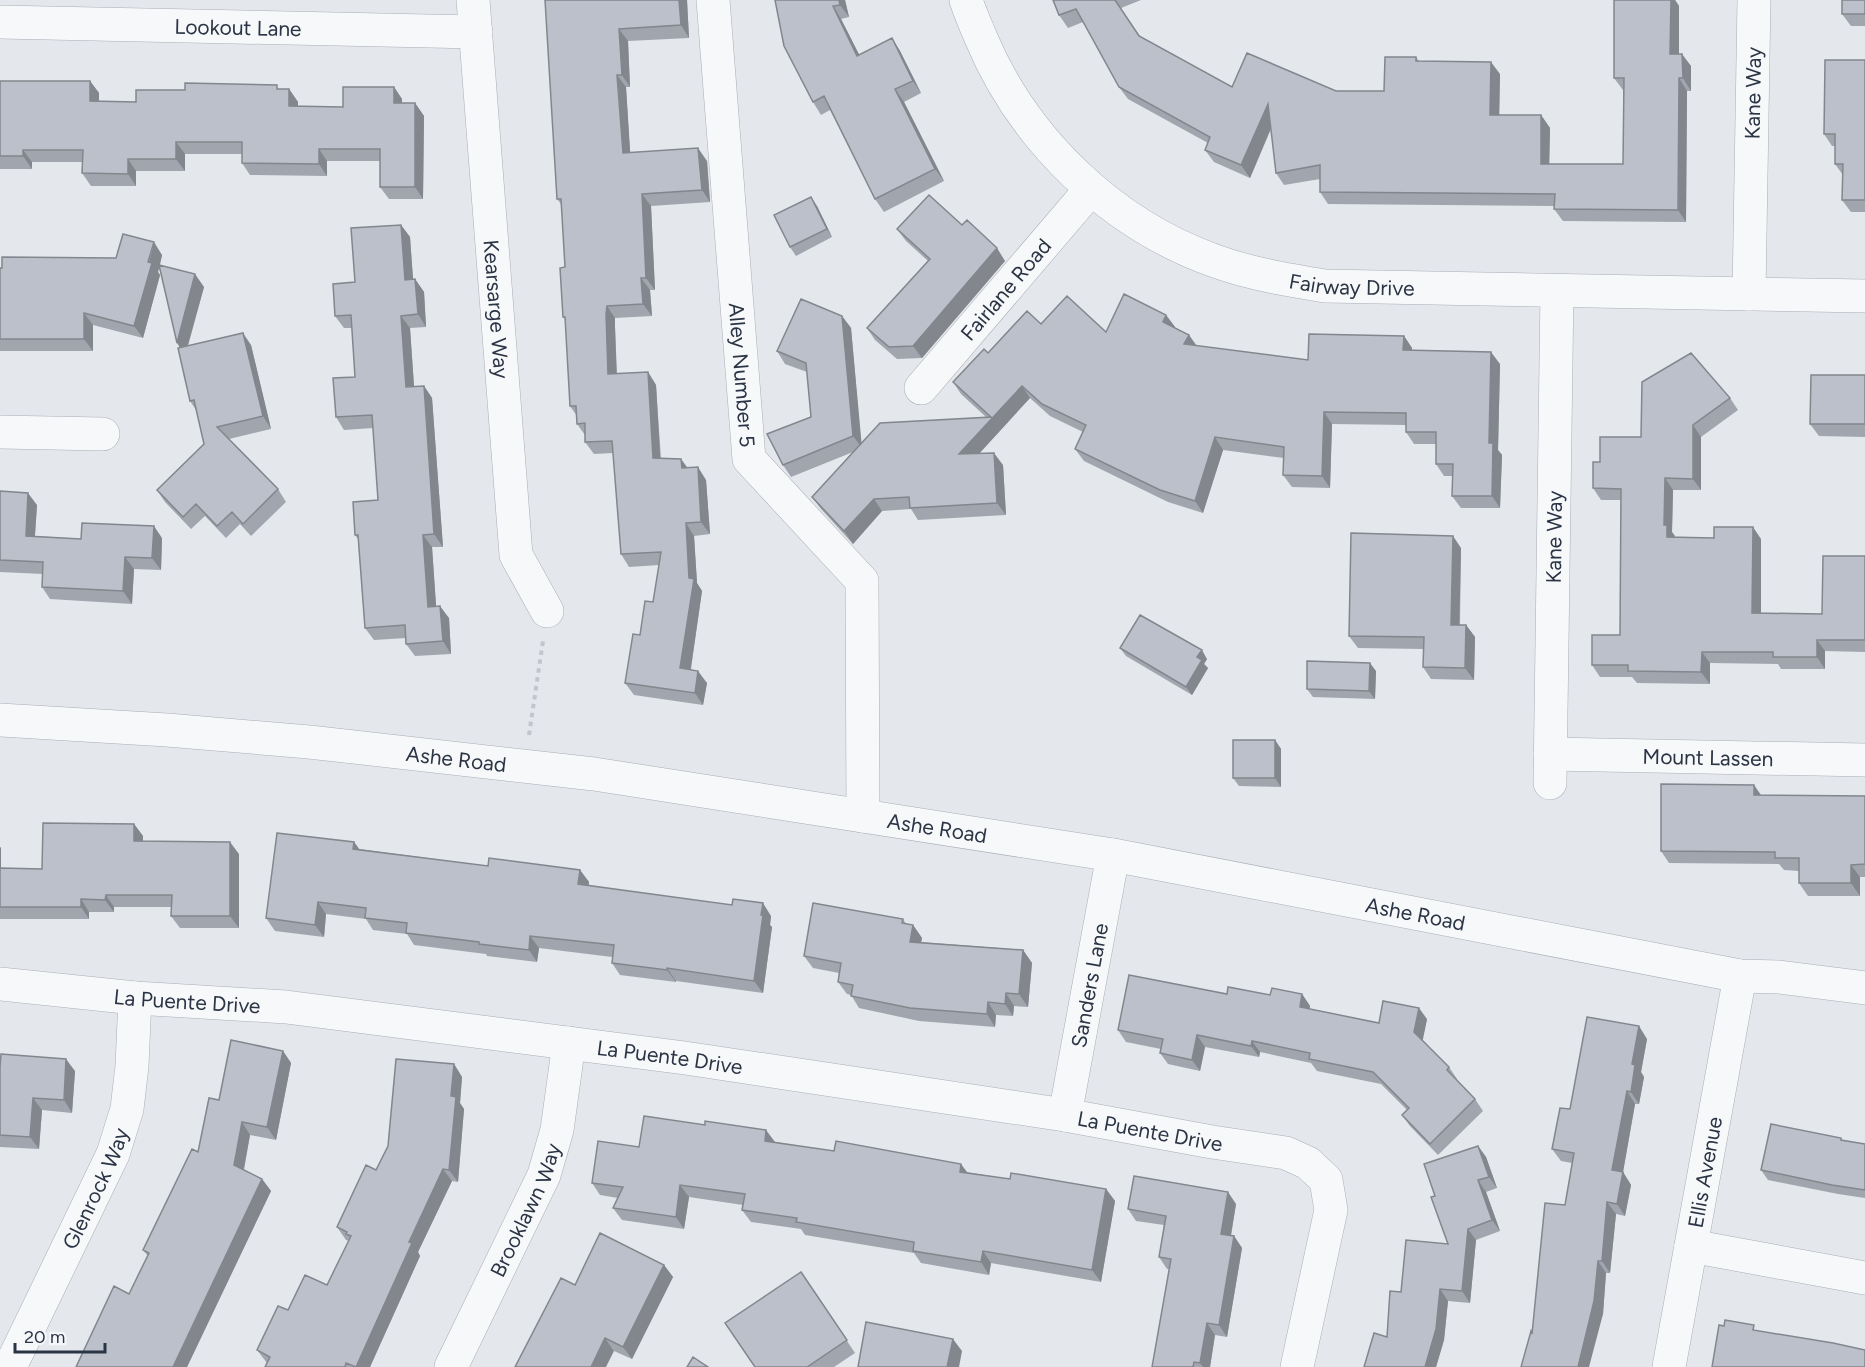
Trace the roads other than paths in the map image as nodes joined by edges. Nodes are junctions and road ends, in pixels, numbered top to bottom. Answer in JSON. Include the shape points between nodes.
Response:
{"nodes":[{"id":1,"x":473,"y":0,"type":"edge"},
{"id":2,"x":713,"y":0,"type":"edge"},
{"id":3,"x":966,"y":0,"type":"edge"},
{"id":4,"x":1754,"y":0,"type":"edge"},
{"id":5,"x":0,"y":22,"type":"edge"},
{"id":6,"x":476,"y":32,"type":"junction"},
{"id":7,"x":1091,"y":189,"type":"junction"},
{"id":8,"x":1557,"y":291,"type":"junction"},
{"id":9,"x":1749,"y":294,"type":"junction"},
{"id":10,"x":1865,"y":296,"type":"edge"},
{"id":11,"x":921,"y":388,"type":"dead end"},
{"id":12,"x":0,"y":432,"type":"edge"},
{"id":13,"x":103,"y":434,"type":"dead end"},
{"id":14,"x":548,"y":611,"type":"road end"},
{"id":15,"x":0,"y":720,"type":"edge"},
{"id":16,"x":1865,"y":760,"type":"edge"},
{"id":17,"x":1550,"y":769,"type":"joint"},
{"id":18,"x":863,"y":816,"type":"junction"},
{"id":19,"x":1113,"y":855,"type":"junction"},
{"id":20,"x":1740,"y":976,"type":"junction"},
{"id":21,"x":0,"y":984,"type":"edge"},
{"id":22,"x":1865,"y":988,"type":"edge"},
{"id":23,"x":135,"y":998,"type":"junction"},
{"id":24,"x":569,"y":1043,"type":"junction"},
{"id":25,"x":1065,"y":1115,"type":"junction"},
{"id":26,"x":1691,"y":1246,"type":"junction"},
{"id":27,"x":1865,"y":1278,"type":"edge"},
{"id":28,"x":10,"y":1367,"type":"edge"},
{"id":29,"x":451,"y":1367,"type":"edge"},
{"id":30,"x":1297,"y":1367,"type":"edge"},
{"id":31,"x":1669,"y":1367,"type":"edge"}],
"edges":[{"from":1,"to":6,"type":"street","name":"Kearsarge Way"},
{"from":2,"to":18,"type":"street","name":"Alley Number 5","via":[[750,459],[862,581]]},
{"from":3,"to":7,"type":"street","name":"Fairway Drive","via":[[990,60],[1019,109],[1050,148]]},
{"from":4,"to":9,"type":"street","name":"Kane Way"},
{"from":5,"to":6,"type":"street","name":"Lookout Lane"},
{"from":6,"to":14,"type":"street","name":"Kearsarge Way","via":[[516,555]]},
{"from":7,"to":8,"type":"street","name":"Fairway Drive","via":[[1168,240],[1214,261],[1269,277],[1325,286]]},
{"from":7,"to":11,"type":"street","name":"Fairlane Road"},
{"from":8,"to":9,"type":"street","name":"Fairway Drive"},
{"from":8,"to":17,"type":"street","name":"Kane Way"},
{"from":9,"to":10,"type":"street","name":"Fairway Drive"},
{"from":12,"to":13,"type":"street"},
{"from":15,"to":18,"type":"street","name":"Ashe Road","via":[[262,738],[524,766]]},
{"from":16,"to":17,"type":"street","name":"Mount Lassen"},
{"from":18,"to":19,"type":"street","name":"Ashe Road"},
{"from":19,"to":20,"type":"street","name":"Ashe Road"},
{"from":19,"to":25,"type":"street","name":"Sanders Lane"},
{"from":20,"to":22,"type":"street","name":"Ashe Road"},
{"from":20,"to":26,"type":"street","name":"Ellis Avenue"},
{"from":21,"to":23,"type":"street","name":"La Puente Drive"},
{"from":23,"to":24,"type":"street","name":"La Puente Drive","via":[[286,1007]]},
{"from":23,"to":28,"type":"street","name":"Glenrock Way","via":[[127,1109],[113,1154]]},
{"from":24,"to":25,"type":"street","name":"La Puente Drive"},
{"from":24,"to":29,"type":"street","name":"Brooklawn Way","via":[[557,1130],[544,1175]]},
{"from":25,"to":30,"type":"street","name":"La Puente Drive","via":[[1286,1153],[1308,1163],[1326,1180],[1330,1210]]},
{"from":26,"to":27,"type":"street"},
{"from":26,"to":31,"type":"street","name":"Ellis Avenue"}]}
